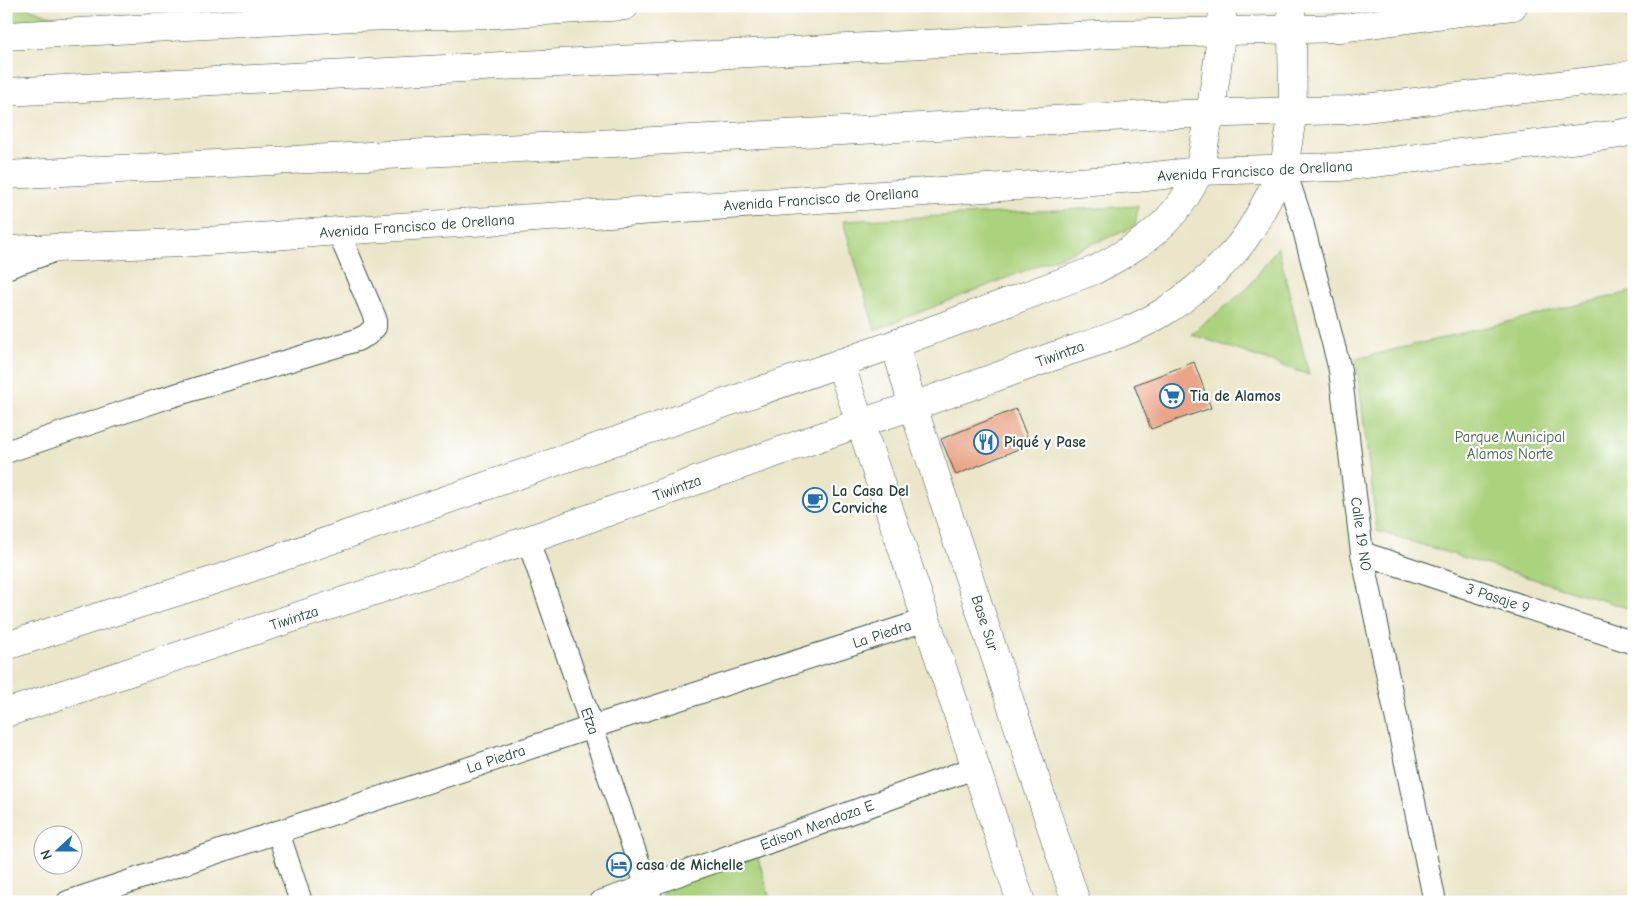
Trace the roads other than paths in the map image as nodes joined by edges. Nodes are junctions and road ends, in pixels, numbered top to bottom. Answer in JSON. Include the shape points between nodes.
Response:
{"nodes":[{"id":1,"x":625,"y":6,"type":"edge"},
{"id":2,"x":1513,"y":6,"type":"edge"},
{"id":3,"x":1292,"y":18,"type":"edge"},
{"id":4,"x":1222,"y":19,"type":"edge"},
{"id":5,"x":6,"y":36,"type":"edge"},
{"id":6,"x":1634,"y":74,"type":"edge"},
{"id":7,"x":6,"y":92,"type":"edge"},
{"id":8,"x":1293,"y":111,"type":"junction"},
{"id":9,"x":1211,"y":114,"type":"junction"},
{"id":10,"x":1634,"y":130,"type":"edge"},
{"id":11,"x":1284,"y":168,"type":"junction"},
{"id":12,"x":1199,"y":171,"type":"junction"},
{"id":13,"x":6,"y":175,"type":"edge"},
{"id":14,"x":338,"y":231,"type":"junction"},
{"id":15,"x":61,"y":248,"type":"junction"},
{"id":16,"x":6,"y":250,"type":"edge"},
{"id":17,"x":6,"y":268,"type":"edge"},
{"id":18,"x":895,"y":344,"type":"junction"},
{"id":19,"x":840,"y":363,"type":"junction"},
{"id":20,"x":913,"y":406,"type":"junction"},
{"id":21,"x":860,"y":423,"type":"junction"},
{"id":22,"x":6,"y":452,"type":"edge"},
{"id":23,"x":528,"y":540,"type":"junction"},
{"id":24,"x":1362,"y":553,"type":"junction"},
{"id":25,"x":926,"y":620,"type":"junction"},
{"id":26,"x":1634,"y":642,"type":"edge"},
{"id":27,"x":6,"y":646,"type":"edge"},
{"id":28,"x":6,"y":713,"type":"edge"},
{"id":29,"x":592,"y":728,"type":"junction"},
{"id":30,"x":976,"y":767,"type":"junction"},
{"id":31,"x":278,"y":832,"type":"junction"},
{"id":32,"x":650,"y":894,"type":"edge"},
{"id":33,"x":68,"y":902,"type":"edge"},
{"id":34,"x":301,"y":902,"type":"edge"},
{"id":35,"x":600,"y":902,"type":"edge"},
{"id":36,"x":1021,"y":902,"type":"edge"},
{"id":37,"x":1076,"y":902,"type":"edge"},
{"id":38,"x":1435,"y":902,"type":"edge"}],
"edges":[{"from":1,"to":5,"type":"main road"},
{"from":2,"to":3,"type":"main road","via":[[1342,28]]},
{"from":3,"to":4,"type":"main road"},
{"from":3,"to":8,"type":"main road","name":"Tiwintza"},
{"from":4,"to":7,"type":"main road","via":[[1114,34]]},
{"from":4,"to":9,"type":"main road"},
{"from":6,"to":8,"type":"main road","via":[[1355,109]]},
{"from":8,"to":9,"type":"main road"},
{"from":8,"to":11,"type":"main road","name":"Tiwintza"},
{"from":9,"to":12,"type":"main road"},
{"from":9,"to":13,"type":"main road"},
{"from":10,"to":11,"type":"main road","name":"Avenida Francisco de Orellana","via":[[1355,165]]},
{"from":11,"to":12,"type":"main road","name":"Avenida Francisco de Orellana"},
{"from":11,"to":20,"type":"main road","name":"Tiwintza","via":[[1235,251],[1199,285],[1161,314],[1126,330]]},
{"from":11,"to":24,"type":"street","name":"Calle 19 NO","via":[[1302,222],[1340,370]]},
{"from":12,"to":14,"type":"main road","name":"Avenida Francisco de Orellana","via":[[1137,178]]},
{"from":12,"to":18,"type":"main road","via":[[1183,202],[1168,221],[1123,255],[1095,270]]},
{"from":14,"to":15,"type":"main road","name":"Avenida Francisco de Orellana"},
{"from":14,"to":22,"type":"street","via":[[375,318],[376,327],[367,335]]},
{"from":15,"to":16,"type":"main road","name":"Avenida Francisco de Orellana"},
{"from":15,"to":17,"type":"street"},
{"from":18,"to":19,"type":"main road"},
{"from":18,"to":20,"type":"main road","name":"Base Sur"},
{"from":19,"to":21,"type":"main road"},
{"from":19,"to":27,"type":"main road","via":[[227,576]]},
{"from":20,"to":21,"type":"main road","name":"Tiwintza"},
{"from":20,"to":37,"type":"main road","name":"Base Sur"},
{"from":21,"to":23,"type":"main road","name":"Tiwintza"},
{"from":21,"to":25,"type":"main road"},
{"from":23,"to":28,"type":"main road","name":"Tiwintza"},
{"from":23,"to":29,"type":"street","name":"Etza"},
{"from":24,"to":26,"type":"street","name":"3 Pasaje 9"},
{"from":24,"to":38,"type":"street","name":"Calle 19 NO"},
{"from":25,"to":29,"type":"street","name":"La Piedra"},
{"from":25,"to":30,"type":"main road"},
{"from":29,"to":31,"type":"street","name":"La Piedra"},
{"from":29,"to":32,"type":"street","name":"Etza"},
{"from":30,"to":32,"type":"street","name":"Edison Mendoza E"},
{"from":30,"to":36,"type":"main road"},
{"from":31,"to":33,"type":"street","name":"La Piedra"},
{"from":31,"to":34,"type":"street"},
{"from":32,"to":35,"type":"street","name":"Edison Mendoza E"}]}
